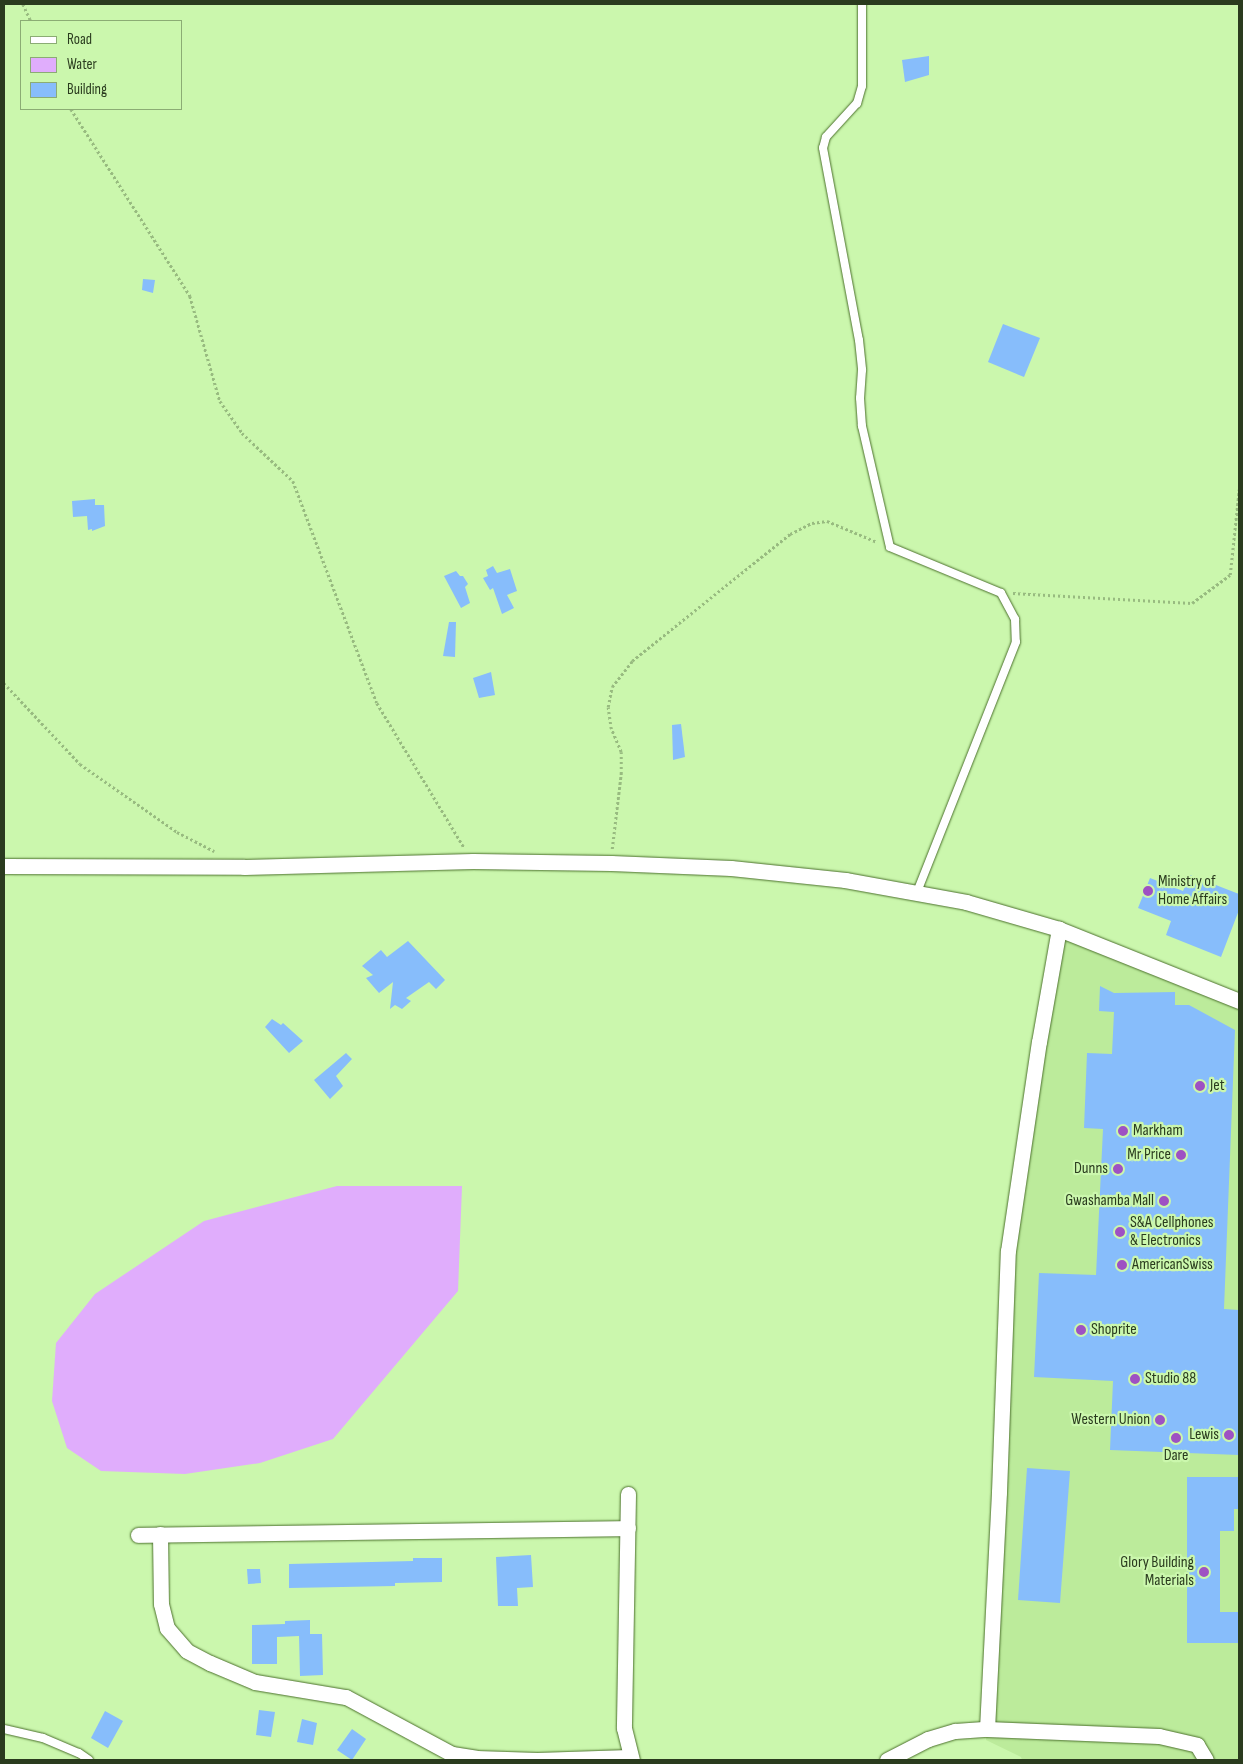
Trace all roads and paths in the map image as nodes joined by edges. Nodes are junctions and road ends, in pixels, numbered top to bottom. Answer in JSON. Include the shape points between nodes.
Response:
{"nodes":[{"id":1,"x":24,"y":4,"type":"edge"},
{"id":2,"x":862,"y":4,"type":"edge"},
{"id":3,"x":31,"y":20,"type":"edge"},
{"id":4,"x":71,"y":110,"type":"edge"},
{"id":5,"x":1239,"y":489,"type":"edge"},
{"id":6,"x":890,"y":547,"type":"junction"},
{"id":7,"x":1001,"y":593,"type":"junction"},
{"id":8,"x":4,"y":684,"type":"edge"},
{"id":9,"x":219,"y":854,"type":"dead end"},
{"id":10,"x":473,"y":862,"type":"junction"},
{"id":11,"x":611,"y":863,"type":"junction"},
{"id":12,"x":4,"y":866,"type":"edge"},
{"id":13,"x":916,"y":892,"type":"junction"},
{"id":14,"x":1059,"y":929,"type":"junction"},
{"id":15,"x":1239,"y":1001,"type":"edge"},
{"id":16,"x":628,"y":1494,"type":"dead end"},
{"id":17,"x":628,"y":1528,"type":"junction"},
{"id":18,"x":160,"y":1534,"type":"junction"},
{"id":19,"x":138,"y":1535,"type":"dead end"},
{"id":20,"x":4,"y":1729,"type":"edge"},
{"id":21,"x":987,"y":1729,"type":"junction"},
{"id":22,"x":476,"y":1759,"type":"edge"},
{"id":23,"x":631,"y":1759,"type":"edge"},
{"id":24,"x":89,"y":1760,"type":"edge"},
{"id":25,"x":887,"y":1760,"type":"edge"},
{"id":26,"x":1206,"y":1760,"type":"edge"}],
"edges":[{"from":1,"to":3,"type":"path"},
{"from":2,"to":6,"type":"lane","via":[[862,86],[857,103],[826,137],[823,148],[859,340],[862,426]]},
{"from":4,"to":10,"type":"path","via":[[190,296],[220,401],[242,433],[293,481],[377,703]]},
{"from":5,"to":7,"type":"path","via":[[1230,575],[1192,603]]},
{"from":6,"to":7,"type":"lane"},
{"from":6,"to":11,"type":"path","via":[[826,521],[812,523],[790,534],[632,661],[612,687],[608,707],[611,729],[621,752]]},
{"from":7,"to":13,"type":"lane","via":[[1015,619],[1016,642]]},
{"from":8,"to":9,"type":"path","via":[[80,764],[177,832]]},
{"from":10,"to":11,"type":"street"},
{"from":10,"to":12,"type":"street","via":[[244,867]]},
{"from":11,"to":13,"type":"street","via":[[731,868],[845,880]]},
{"from":13,"to":14,"type":"street","via":[[966,902]]},
{"from":14,"to":15,"type":"street"},
{"from":14,"to":21,"type":"street","via":[[1008,1251]]},
{"from":16,"to":17,"type":"street"},
{"from":17,"to":18,"type":"street"},
{"from":17,"to":23,"type":"street","via":[[624,1728]]},
{"from":18,"to":19,"type":"street"},
{"from":18,"to":22,"type":"street","via":[[160,1604],[168,1628],[187,1651],[255,1682],[346,1697],[426,1742],[452,1754]]},
{"from":20,"to":24,"type":"lane","via":[[43,1738]]},
{"from":21,"to":25,"type":"street","via":[[955,1731],[928,1739]]},
{"from":21,"to":26,"type":"street","via":[[1159,1736],[1197,1745]]},
{"from":22,"to":23,"type":"street"}]}
